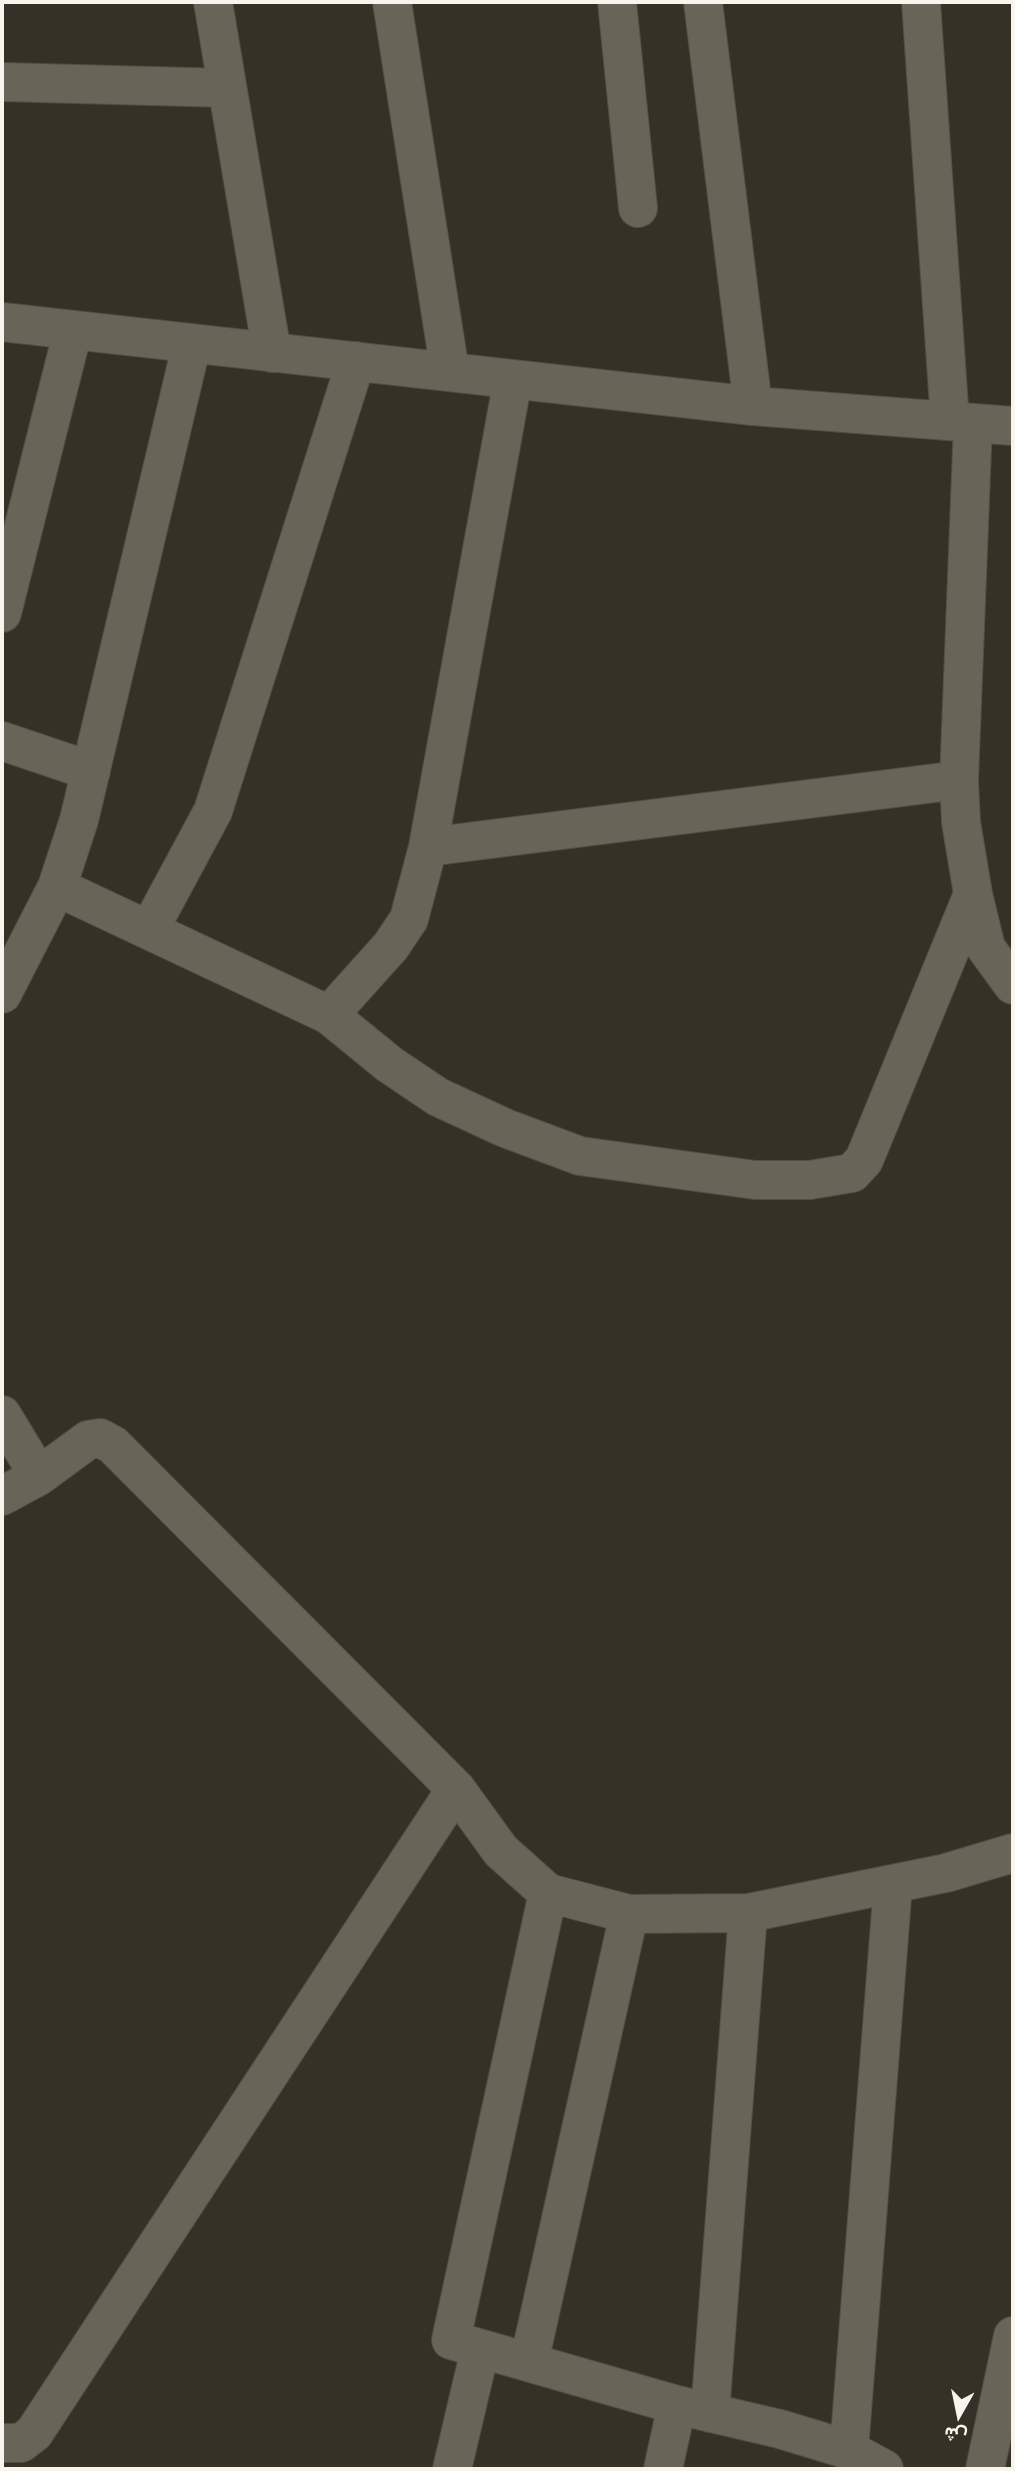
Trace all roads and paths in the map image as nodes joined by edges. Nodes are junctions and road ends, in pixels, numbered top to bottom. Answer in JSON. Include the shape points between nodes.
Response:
{"nodes":[{"id":1,"x":213,"y":2,"type":"edge"},
{"id":2,"x":392,"y":2,"type":"edge"},
{"id":3,"x":617,"y":2,"type":"edge"},
{"id":4,"x":704,"y":2,"type":"edge"},
{"id":5,"x":920,"y":2,"type":"edge"},
{"id":6,"x":2,"y":82,"type":"edge"},
{"id":7,"x":227,"y":88,"type":"junction"},
{"id":8,"x":638,"y":208,"type":"dead end"},
{"id":9,"x":2,"y":322,"type":"edge"},
{"id":10,"x":73,"y":330,"type":"junction"},
{"id":11,"x":192,"y":344,"type":"junction"},
{"id":12,"x":272,"y":352,"type":"junction"},
{"id":13,"x":356,"y":362,"type":"junction"},
{"id":14,"x":450,"y":372,"type":"junction"},
{"id":15,"x":513,"y":379,"type":"junction"},
{"id":16,"x":753,"y":406,"type":"junction"},
{"id":17,"x":962,"y":422,"type":"junction"},
{"id":18,"x":1013,"y":426,"type":"edge"},
{"id":19,"x":2,"y":613,"type":"edge"},
{"id":20,"x":2,"y":741,"type":"edge"},
{"id":21,"x":91,"y":771,"type":"junction"},
{"id":22,"x":959,"y":780,"type":"junction"},
{"id":23,"x":428,"y":847,"type":"junction"},
{"id":24,"x":57,"y":887,"type":"junction"},
{"id":25,"x":973,"y":894,"type":"junction"},
{"id":26,"x":149,"y":930,"type":"junction"},
{"id":27,"x":1013,"y":985,"type":"edge"},
{"id":28,"x":2,"y":994,"type":"edge"},
{"id":29,"x":330,"y":1015,"type":"junction"},
{"id":30,"x":2,"y":1415,"type":"edge"},
{"id":31,"x":39,"y":1476,"type":"junction"},
{"id":32,"x":2,"y":1496,"type":"edge"},
{"id":33,"x":456,"y":1789,"type":"junction"},
{"id":34,"x":1013,"y":1853,"type":"edge"},
{"id":35,"x":893,"y":1885,"type":"junction"},
{"id":36,"x":548,"y":1893,"type":"junction"},
{"id":37,"x":748,"y":1913,"type":"junction"},
{"id":38,"x":629,"y":1914,"type":"junction"},
{"id":39,"x":1013,"y":2336,"type":"edge"},
{"id":40,"x":480,"y":2350,"type":"junction"},
{"id":41,"x":529,"y":2362,"type":"junction"},
{"id":42,"x":693,"y":2409,"type":"junction"},
{"id":43,"x":2,"y":2443,"type":"edge"},
{"id":44,"x":849,"y":2450,"type":"junction"},
{"id":45,"x":452,"y":2469,"type":"edge"},
{"id":46,"x":663,"y":2469,"type":"edge"},
{"id":47,"x":884,"y":2469,"type":"edge"},
{"id":48,"x":985,"y":2469,"type":"edge"}],
"edges":[{"from":1,"to":7,"type":"street"},
{"from":2,"to":14,"type":"street"},
{"from":3,"to":8,"type":"street"},
{"from":4,"to":16,"type":"street"},
{"from":5,"to":17,"type":"street"},
{"from":6,"to":7,"type":"street"},
{"from":7,"to":12,"type":"street"},
{"from":9,"to":10,"type":"street"},
{"from":10,"to":11,"type":"street"},
{"from":10,"to":19,"type":"street"},
{"from":11,"to":12,"type":"street"},
{"from":11,"to":21,"type":"street"},
{"from":12,"to":13,"type":"street"},
{"from":13,"to":14,"type":"street"},
{"from":13,"to":26,"type":"street","via":[[213,811]]},
{"from":14,"to":15,"type":"street"},
{"from":15,"to":16,"type":"street"},
{"from":15,"to":23,"type":"street"},
{"from":16,"to":17,"type":"street"},
{"from":17,"to":18,"type":"street"},
{"from":17,"to":22,"type":"street"},
{"from":20,"to":21,"type":"street"},
{"from":21,"to":24,"type":"street"},
{"from":22,"to":23,"type":"street"},
{"from":22,"to":25,"type":"street"},
{"from":23,"to":29,"type":"street","via":[[409,919]]},
{"from":24,"to":26,"type":"street"},
{"from":24,"to":28,"type":"street"},
{"from":25,"to":27,"type":"street","via":[[986,948]]},
{"from":25,"to":29,"type":"street","via":[[874,1141],[852,1173],[810,1180],[755,1180],[580,1156],[439,1097],[389,1064]]},
{"from":26,"to":29,"type":"street"},
{"from":30,"to":31,"type":"street"},
{"from":31,"to":32,"type":"street"},
{"from":31,"to":33,"type":"street","via":[[88,1440],[100,1438],[113,1445]]},
{"from":33,"to":36,"type":"street","via":[[502,1852]]},
{"from":33,"to":43,"type":"street","via":[[34,2433],[21,2443]]},
{"from":34,"to":35,"type":"street"},
{"from":35,"to":37,"type":"street"},
{"from":35,"to":44,"type":"street"},
{"from":36,"to":38,"type":"street"},
{"from":36,"to":40,"type":"street","via":[[450,2336],[454,2343]]},
{"from":37,"to":38,"type":"street"},
{"from":37,"to":42,"type":"street"},
{"from":38,"to":41,"type":"street"},
{"from":39,"to":48,"type":"street"},
{"from":40,"to":41,"type":"street"},
{"from":40,"to":45,"type":"street"},
{"from":41,"to":42,"type":"street"},
{"from":42,"to":44,"type":"street"},
{"from":42,"to":46,"type":"street"},
{"from":44,"to":47,"type":"street"}]}
